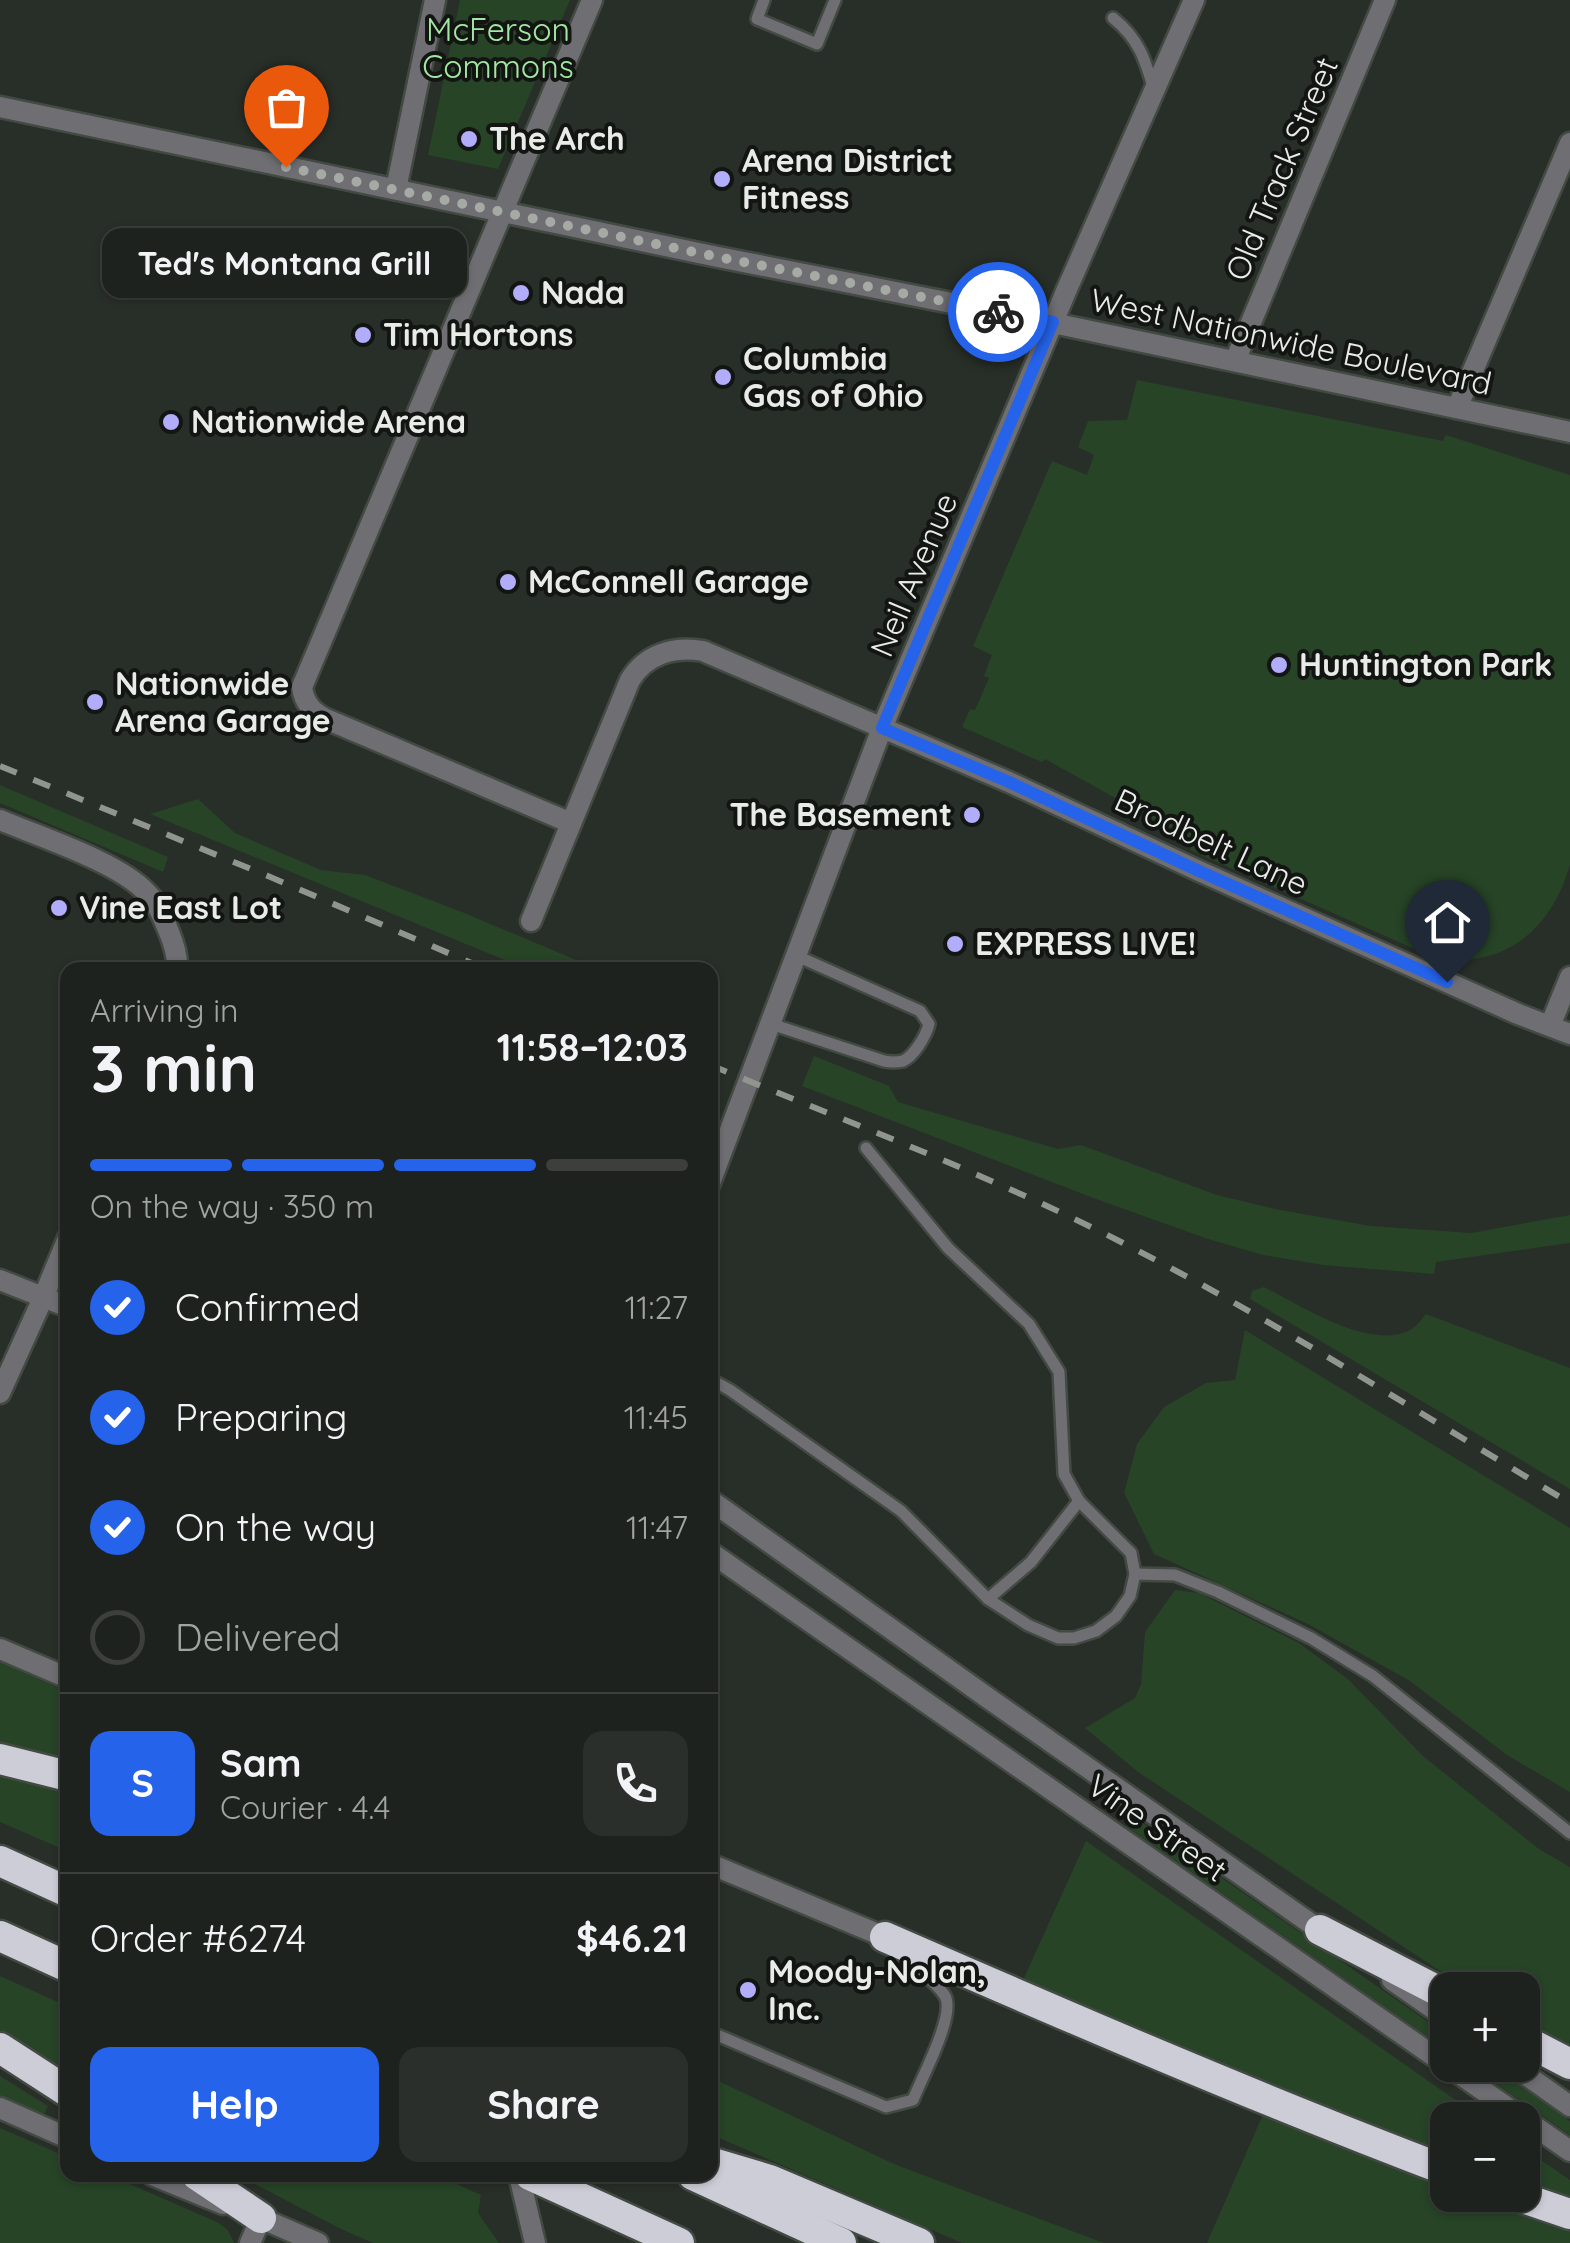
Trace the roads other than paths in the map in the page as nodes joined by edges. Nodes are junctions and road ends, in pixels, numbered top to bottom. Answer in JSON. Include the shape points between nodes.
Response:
{"nodes":[{"id":1,"x":435,"y":0,"type":"edge"},
{"id":2,"x":592,"y":0,"type":"edge"},
{"id":3,"x":764,"y":0,"type":"edge"},
{"id":4,"x":835,"y":0,"type":"edge"},
{"id":5,"x":1194,"y":0,"type":"edge"},
{"id":6,"x":1385,"y":0,"type":"edge"},
{"id":7,"x":1113,"y":18,"type":"dead end"},
{"id":8,"x":1154,"y":91,"type":"junction"},
{"id":9,"x":0,"y":107,"type":"edge"},
{"id":10,"x":1570,"y":143,"type":"edge"},
{"id":11,"x":1563,"y":178,"type":"edge"},
{"id":12,"x":396,"y":190,"type":"junction"},
{"id":13,"x":503,"y":212,"type":"junction"},
{"id":14,"x":1053,"y":322,"type":"junction"},
{"id":15,"x":1234,"y":361,"type":"junction"},
{"id":16,"x":1457,"y":408,"type":"junction"},
{"id":17,"x":1570,"y":432,"type":"edge"},
{"id":18,"x":882,"y":728,"type":"junction"},
{"id":19,"x":0,"y":820,"type":"edge"},
{"id":20,"x":572,"y":823,"type":"junction"},
{"id":21,"x":532,"y":921,"type":"dead end"},
{"id":22,"x":796,"y":956,"type":"junction"},
{"id":23,"x":178,"y":962,"type":"edge"},
{"id":24,"x":1570,"y":977,"type":"edge"},
{"id":25,"x":772,"y":1024,"type":"junction"},
{"id":26,"x":1560,"y":1030,"type":"edge"},
{"id":27,"x":866,"y":1148,"type":"dead end"},
{"id":28,"x":718,"y":1162,"type":"edge"},
{"id":29,"x":60,"y":1258,"type":"edge"},
{"id":30,"x":0,"y":1280,"type":"edge"},
{"id":31,"x":44,"y":1298,"type":"junction"},
{"id":32,"x":60,"y":1304,"type":"edge"},
{"id":33,"x":718,"y":1383,"type":"edge"},
{"id":34,"x":0,"y":1393,"type":"edge"},
{"id":35,"x":1079,"y":1501,"type":"junction"},
{"id":36,"x":718,"y":1506,"type":"edge"},
{"id":37,"x":718,"y":1558,"type":"edge"},
{"id":38,"x":1135,"y":1574,"type":"junction"},
{"id":39,"x":988,"y":1599,"type":"junction"},
{"id":40,"x":0,"y":1649,"type":"edge"},
{"id":41,"x":60,"y":1675,"type":"edge"},
{"id":42,"x":0,"y":1760,"type":"edge"},
{"id":43,"x":60,"y":1774,"type":"edge"},
{"id":44,"x":1570,"y":1833,"type":"edge"},
{"id":45,"x":0,"y":1861,"type":"edge"},
{"id":46,"x":718,"y":1867,"type":"edge"},
{"id":47,"x":60,"y":1888,"type":"edge"},
{"id":48,"x":1320,"y":1930,"type":"junction"},
{"id":49,"x":0,"y":1936,"type":"edge"},
{"id":50,"x":885,"y":1937,"type":"junction"},
{"id":51,"x":60,"y":1962,"type":"edge"},
{"id":52,"x":1430,"y":1987,"type":"edge"},
{"id":53,"x":1430,"y":2007,"type":"edge"},
{"id":54,"x":718,"y":2035,"type":"edge"},
{"id":55,"x":0,"y":2048,"type":"edge"},
{"id":56,"x":1540,"y":2048,"type":"edge"},
{"id":57,"x":1570,"y":2064,"type":"edge"},
{"id":58,"x":1536,"y":2082,"type":"edge"},
{"id":59,"x":60,"y":2087,"type":"edge"},
{"id":60,"x":1570,"y":2106,"type":"edge"},
{"id":61,"x":0,"y":2108,"type":"edge"},
{"id":62,"x":60,"y":2134,"type":"edge"},
{"id":63,"x":1570,"y":2151,"type":"edge"},
{"id":64,"x":718,"y":2164,"type":"edge"},
{"id":65,"x":1430,"y":2164,"type":"edge"},
{"id":66,"x":165,"y":2182,"type":"edge"},
{"id":67,"x":204,"y":2182,"type":"edge"},
{"id":68,"x":521,"y":2182,"type":"edge"},
{"id":69,"x":546,"y":2182,"type":"edge"},
{"id":70,"x":708,"y":2182,"type":"edge"},
{"id":71,"x":1540,"y":2204,"type":"edge"},
{"id":72,"x":1570,"y":2214,"type":"edge"},
{"id":73,"x":256,"y":2231,"type":"edge"},
{"id":74,"x":318,"y":2243,"type":"edge"},
{"id":75,"x":535,"y":2243,"type":"edge"},
{"id":76,"x":679,"y":2243,"type":"edge"},
{"id":77,"x":841,"y":2243,"type":"edge"},
{"id":78,"x":918,"y":2243,"type":"edge"}],
"edges":[{"from":1,"to":12,"type":"street"},
{"from":2,"to":13,"type":"street"},
{"from":3,"to":4,"type":"lane","via":[[757,19],[817,44]]},
{"from":5,"to":8,"type":"street","name":"Neil Avenue"},
{"from":6,"to":15,"type":"street","name":"Old Track Street"},
{"from":7,"to":8,"type":"lane","via":[[1131,32]]},
{"from":8,"to":14,"type":"street","name":"Neil Avenue"},
{"from":9,"to":12,"type":"street","name":"West Nationwide Boulevard"},
{"from":10,"to":11,"type":"street"},
{"from":11,"to":16,"type":"street"},
{"from":12,"to":13,"type":"street","name":"West Nationwide Boulevard"},
{"from":13,"to":14,"type":"street","name":"West Nationwide Boulevard"},
{"from":13,"to":20,"type":"street","via":[[302,687],[306,702],[326,719]]},
{"from":14,"to":15,"type":"street","name":"West Nationwide Boulevard"},
{"from":14,"to":18,"type":"street","name":"Neil Avenue"},
{"from":15,"to":16,"type":"street","name":"West Nationwide Boulevard"},
{"from":16,"to":17,"type":"street","name":"West Nationwide Boulevard"},
{"from":18,"to":20,"type":"street","name":"Brodbelt Lane","via":[[703,651],[662,653],[630,680]]},
{"from":18,"to":22,"type":"street","name":"Neil Avenue"},
{"from":18,"to":26,"type":"street","name":"Brodbelt Lane"},
{"from":19,"to":23,"type":"street","via":[[135,882],[161,912]]},
{"from":20,"to":21,"type":"street","name":"Brodbelt Lane"},
{"from":22,"to":25,"type":"street","name":"Neil Avenue"},
{"from":22,"to":25,"type":"lane","via":[[920,1011],[929,1024],[926,1033],[907,1059],[884,1062]]},
{"from":24,"to":26,"type":"street"},
{"from":25,"to":28,"type":"street","name":"Neil Avenue"},
{"from":27,"to":35,"type":"lane","via":[[948,1248],[1029,1324],[1059,1372],[1064,1474]]},
{"from":29,"to":31,"type":"street"},
{"from":30,"to":31,"type":"street"},
{"from":31,"to":32,"type":"street"},
{"from":31,"to":34,"type":"street"},
{"from":33,"to":39,"type":"lane","via":[[901,1512]]},
{"from":35,"to":38,"type":"lane","via":[[1131,1553]]},
{"from":35,"to":39,"type":"lane","via":[[1031,1562]]},
{"from":36,"to":48,"type":"street","name":"Vine Street"},
{"from":37,"to":63,"type":"street","name":"Vine Street"},
{"from":38,"to":39,"type":"lane","via":[[1116,1616],[1074,1638],[1028,1625]]},
{"from":38,"to":44,"type":"lane","via":[[1176,1575],[1311,1638],[1373,1676]]},
{"from":40,"to":41,"type":"street"},
{"from":42,"to":43,"type":"highway"},
{"from":45,"to":47,"type":"highway"},
{"from":46,"to":50,"type":"street"},
{"from":48,"to":52,"type":"highway"},
{"from":48,"to":53,"type":"street","name":"Vine Street"},
{"from":49,"to":51,"type":"highway"},
{"from":50,"to":54,"type":"lane","via":[[948,2008],[912,2100],[886,2107]]},
{"from":50,"to":65,"type":"highway"},
{"from":55,"to":59,"type":"highway"},
{"from":56,"to":57,"type":"highway"},
{"from":58,"to":60,"type":"street"},
{"from":61,"to":62,"type":"street"},
{"from":64,"to":78,"type":"highway"},
{"from":66,"to":73,"type":"street"},
{"from":67,"to":73,"type":"highway"},
{"from":68,"to":75,"type":"street"},
{"from":69,"to":76,"type":"highway"},
{"from":70,"to":77,"type":"highway"},
{"from":71,"to":72,"type":"highway"},
{"from":73,"to":74,"type":"street"}]}
